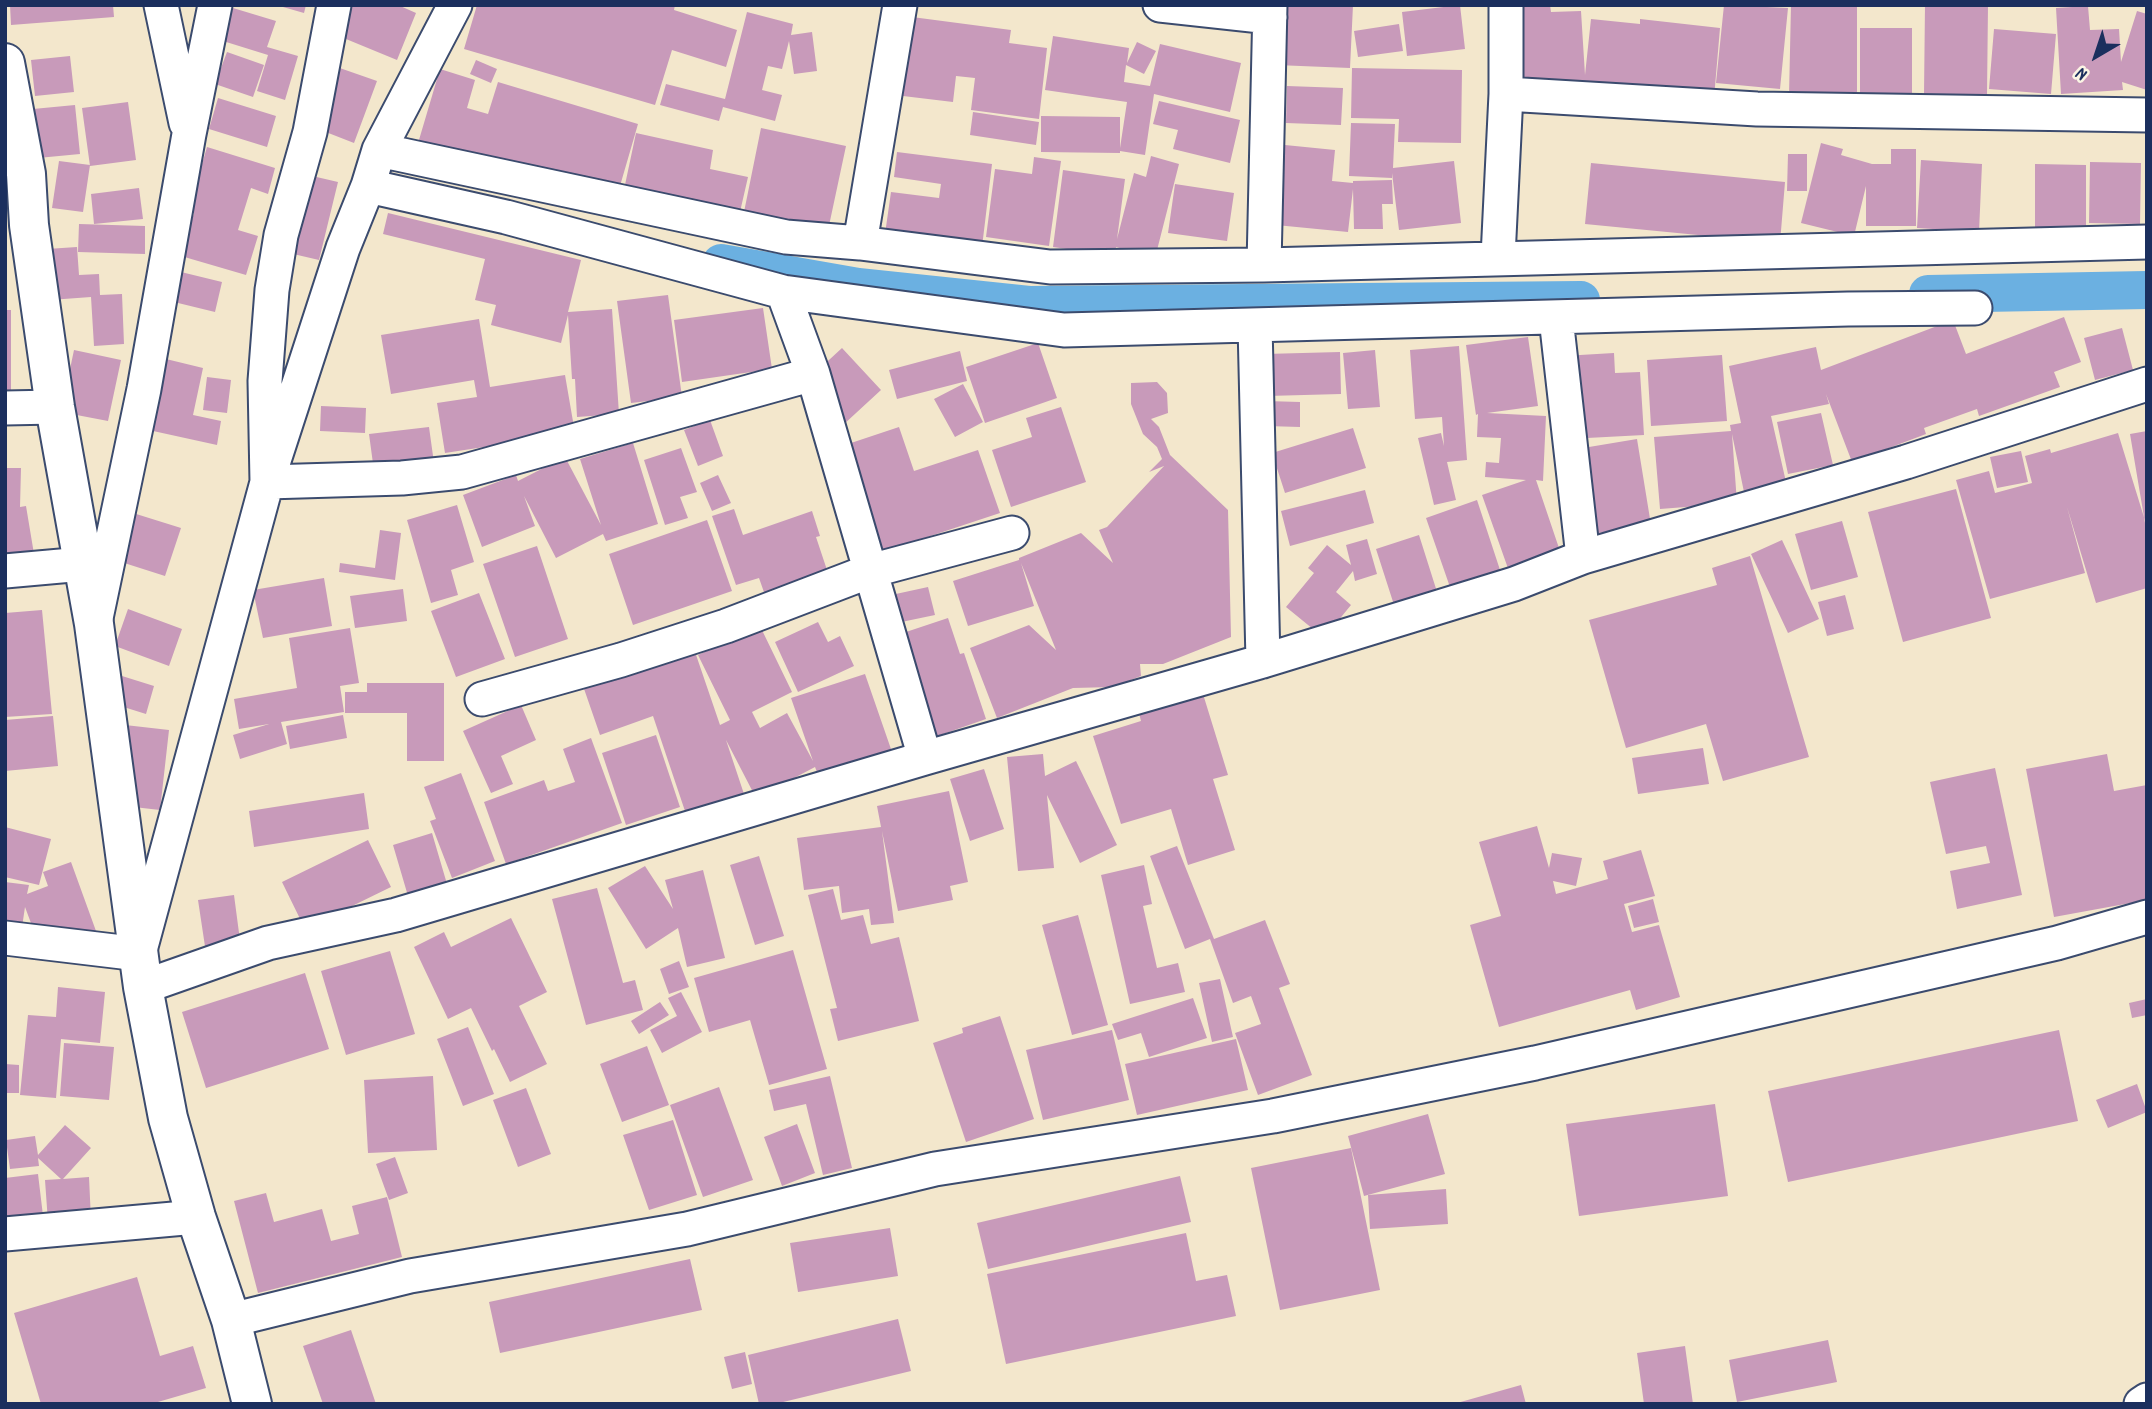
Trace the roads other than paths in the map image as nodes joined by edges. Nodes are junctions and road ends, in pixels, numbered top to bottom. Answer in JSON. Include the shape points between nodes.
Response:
{"nodes":[{"id":1,"x":161,"y":5,"type":"edge"},
{"id":2,"x":215,"y":5,"type":"edge"},
{"id":3,"x":334,"y":5,"type":"edge"},
{"id":4,"x":455,"y":5,"type":"edge"},
{"id":5,"x":900,"y":5,"type":"edge"},
{"id":6,"x":1160,"y":5,"type":"edge"},
{"id":7,"x":1506,"y":5,"type":"edge"},
{"id":8,"x":1270,"y":11,"type":"edge"},
{"id":9,"x":5,"y":63,"type":"edge"},
{"id":10,"x":1506,"y":94,"type":"junction"},
{"id":11,"x":2147,"y":115,"type":"edge"},
{"id":12,"x":188,"y":134,"type":"junction"},
{"id":13,"x":379,"y":150,"type":"junction"},
{"id":14,"x":16,"y":174,"type":"edge"},
{"id":15,"x":368,"y":186,"type":"junction"},
{"id":16,"x":2147,"y":242,"type":"edge"},
{"id":17,"x":860,"y":243,"type":"junction"},
{"id":18,"x":1498,"y":257,"type":"junction"},
{"id":19,"x":1264,"y":265,"type":"junction"},
{"id":20,"x":783,"y":292,"type":"junction"},
{"id":21,"x":1975,"y":308,"type":"dead end"},
{"id":22,"x":1556,"y":318,"type":"junction"},
{"id":23,"x":1255,"y":325,"type":"junction"},
{"id":24,"x":813,"y":374,"type":"junction"},
{"id":25,"x":2147,"y":384,"type":"edge"},
{"id":26,"x":55,"y":407,"type":"junction"},
{"id":27,"x":5,"y":408,"type":"edge"},
{"id":28,"x":267,"y":482,"type":"junction"},
{"id":29,"x":1012,"y":533,"type":"dead end"},
{"id":30,"x":1583,"y":556,"type":"junction"},
{"id":31,"x":83,"y":564,"type":"junction"},
{"id":32,"x":5,"y":571,"type":"edge"},
{"id":33,"x":870,"y":571,"type":"junction"},
{"id":34,"x":94,"y":624,"type":"junction"},
{"id":35,"x":1263,"y":661,"type":"junction"},
{"id":36,"x":482,"y":699,"type":"dead end"},
{"id":37,"x":925,"y":758,"type":"junction"},
{"id":38,"x":2147,"y":917,"type":"edge"},
{"id":39,"x":5,"y":938,"type":"edge"},
{"id":40,"x":141,"y":971,"type":"junction"},
{"id":41,"x":196,"y":1217,"type":"junction"},
{"id":42,"x":5,"y":1234,"type":"edge"},
{"id":43,"x":231,"y":1320,"type":"junction"},
{"id":44,"x":2147,"y":1400,"type":"edge"},
{"id":45,"x":252,"y":1404,"type":"edge"},
{"id":46,"x":2141,"y":1404,"type":"edge"}],
"edges":[{"from":1,"to":12,"type":"street"},
{"from":2,"to":12,"type":"street"},
{"from":3,"to":28,"type":"street","via":[[310,132],[281,235],[272,290],[265,380]]},
{"from":4,"to":13,"type":"street"},
{"from":5,"to":17,"type":"street"},
{"from":6,"to":8,"type":"street"},
{"from":7,"to":10,"type":"street"},
{"from":8,"to":19,"type":"street"},
{"from":9,"to":14,"type":"street"},
{"from":10,"to":11,"type":"street","via":[[1757,110]]},
{"from":10,"to":18,"type":"street"},
{"from":12,"to":34,"type":"street","via":[[144,389]]},
{"from":13,"to":15,"type":"street"},
{"from":13,"to":17,"type":"street","via":[[786,237]]},
{"from":14,"to":26,"type":"street","via":[[29,225]]},
{"from":15,"to":20,"type":"street","via":[[506,217]]},
{"from":15,"to":28,"type":"street","via":[[343,248]]},
{"from":16,"to":18,"type":"street"},
{"from":17,"to":19,"type":"street","via":[[1049,267]]},
{"from":18,"to":19,"type":"street"},
{"from":20,"to":23,"type":"street","via":[[1064,330]]},
{"from":20,"to":24,"type":"street"},
{"from":21,"to":22,"type":"street"},
{"from":22,"to":23,"type":"street"},
{"from":22,"to":30,"type":"street"},
{"from":23,"to":35,"type":"street"},
{"from":24,"to":28,"type":"street","via":[[462,472]]},
{"from":24,"to":33,"type":"street"},
{"from":25,"to":30,"type":"street","via":[[1906,462]]},
{"from":26,"to":27,"type":"street"},
{"from":26,"to":31,"type":"street"},
{"from":28,"to":40,"type":"street"},
{"from":29,"to":33,"type":"street"},
{"from":30,"to":35,"type":"street","via":[[1514,584]]},
{"from":31,"to":32,"type":"street"},
{"from":31,"to":34,"type":"street"},
{"from":33,"to":36,"type":"street","via":[[726,626]]},
{"from":33,"to":37,"type":"street"},
{"from":34,"to":40,"type":"street"},
{"from":35,"to":37,"type":"street"},
{"from":37,"to":40,"type":"street","via":[[396,915]]},
{"from":38,"to":43,"type":"street","via":[[2057,943],[1535,1063],[1273,1116],[935,1169],[687,1229],[410,1276]]},
{"from":39,"to":40,"type":"street"},
{"from":40,"to":41,"type":"street","via":[[168,1118]]},
{"from":41,"to":42,"type":"street"},
{"from":41,"to":43,"type":"street"},
{"from":43,"to":45,"type":"street"},
{"from":44,"to":46,"type":"street"}]}
